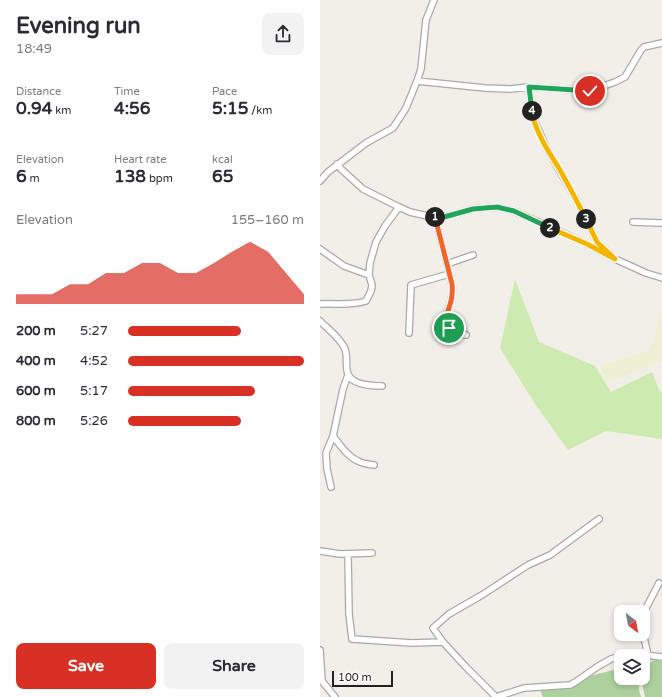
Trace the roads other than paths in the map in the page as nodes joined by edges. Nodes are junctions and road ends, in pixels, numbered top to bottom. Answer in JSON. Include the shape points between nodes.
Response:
{"nodes":[{"id":1,"x":434,"y":0,"type":"edge"},
{"id":2,"x":662,"y":43,"type":"edge"},
{"id":3,"x":417,"y":81,"type":"junction"},
{"id":4,"x":529,"y":87,"type":"junction"},
{"id":5,"x":337,"y":164,"type":"junction"},
{"id":6,"x":320,"y":173,"type":"edge"},
{"id":7,"x":327,"y":173,"type":"junction"},
{"id":8,"x":320,"y":181,"type":"edge"},
{"id":9,"x":399,"y":207,"type":"junction"},
{"id":10,"x":434,"y":217,"type":"junction"},
{"id":11,"x":633,"y":222,"type":"dead end"},
{"id":12,"x":662,"y":223,"type":"edge"},
{"id":13,"x":320,"y":249,"type":"edge"},
{"id":14,"x":473,"y":255,"type":"dead end"},
{"id":15,"x":615,"y":259,"type":"junction"},
{"id":16,"x":447,"y":264,"type":"junction"},
{"id":17,"x":449,"y":274,"type":"junction"},
{"id":18,"x":369,"y":275,"type":"junction"},
{"id":19,"x":662,"y":278,"type":"edge"},
{"id":20,"x":320,"y":304,"type":"edge"},
{"id":21,"x":320,"y":321,"type":"edge"},
{"id":22,"x":409,"y":333,"type":"dead end"},
{"id":23,"x":466,"y":335,"type":"dead end"},
{"id":24,"x":348,"y":375,"type":"junction"},
{"id":25,"x":382,"y":386,"type":"dead end"},
{"id":26,"x":332,"y":436,"type":"junction"},
{"id":27,"x":374,"y":465,"type":"dead end"},
{"id":28,"x":331,"y":486,"type":"dead end"},
{"id":29,"x":599,"y":519,"type":"dead end"},
{"id":30,"x":320,"y":551,"type":"edge"},
{"id":31,"x":372,"y":553,"type":"dead end"},
{"id":32,"x":348,"y":554,"type":"junction"},
{"id":33,"x":659,"y":583,"type":"dead end"},
{"id":34,"x":648,"y":605,"type":"edge"},
{"id":35,"x":443,"y":642,"type":"junction"},
{"id":36,"x":320,"y":650,"type":"edge"},
{"id":37,"x":650,"y":655,"type":"edge"},
{"id":38,"x":662,"y":657,"type":"edge"},
{"id":39,"x":614,"y":658,"type":"edge"},
{"id":40,"x":335,"y":697,"type":"edge"},
{"id":41,"x":496,"y":697,"type":"edge"}],
"edges":[{"from":1,"to":3,"type":"street","via":[[426,20],[421,70]]},
{"from":2,"to":4,"type":"street","via":[[644,47],[625,77],[590,91]]},
{"from":3,"to":4,"type":"street","via":[[484,88]]},
{"from":3,"to":5,"type":"street","via":[[406,108],[393,128]]},
{"from":4,"to":15,"type":"street","via":[[533,118],[547,149],[597,242]]},
{"from":5,"to":7,"type":"street"},
{"from":5,"to":9,"type":"street","via":[[363,189]]},
{"from":6,"to":7,"type":"street"},
{"from":7,"to":8,"type":"street"},
{"from":9,"to":10,"type":"street"},
{"from":9,"to":18,"type":"street","via":[[376,242]]},
{"from":10,"to":15,"type":"street","via":[[497,207],[514,211]]},
{"from":10,"to":16,"type":"street"},
{"from":11,"to":12,"type":"street"},
{"from":13,"to":18,"type":"street","via":[[344,266]]},
{"from":14,"to":16,"type":"street"},
{"from":15,"to":19,"type":"street"},
{"from":16,"to":17,"type":"street"},
{"from":17,"to":22,"type":"street","via":[[411,285]]},
{"from":17,"to":23,"type":"street","via":[[453,292],[442,328],[455,327],[458,333]]},
{"from":18,"to":20,"type":"street","via":[[372,285],[366,301],[348,305]]},
{"from":21,"to":24,"type":"street","via":[[346,350]]},
{"from":24,"to":25,"type":"street","via":[[368,386]]},
{"from":24,"to":26,"type":"street","via":[[342,389]]},
{"from":26,"to":27,"type":"street","via":[[356,460]]},
{"from":26,"to":28,"type":"street","via":[[326,453]]},
{"from":29,"to":35,"type":"street","via":[[550,554],[528,564],[450,614],[433,628]]},
{"from":30,"to":32,"type":"street"},
{"from":31,"to":32,"type":"street"},
{"from":32,"to":35,"type":"street","via":[[352,639],[412,643]]},
{"from":33,"to":34,"type":"street"},
{"from":35,"to":41,"type":"street"},
{"from":36,"to":40,"type":"street","via":[[322,681]]},
{"from":37,"to":38,"type":"street"},
{"from":39,"to":41,"type":"street","via":[[570,685],[524,688]]}]}
